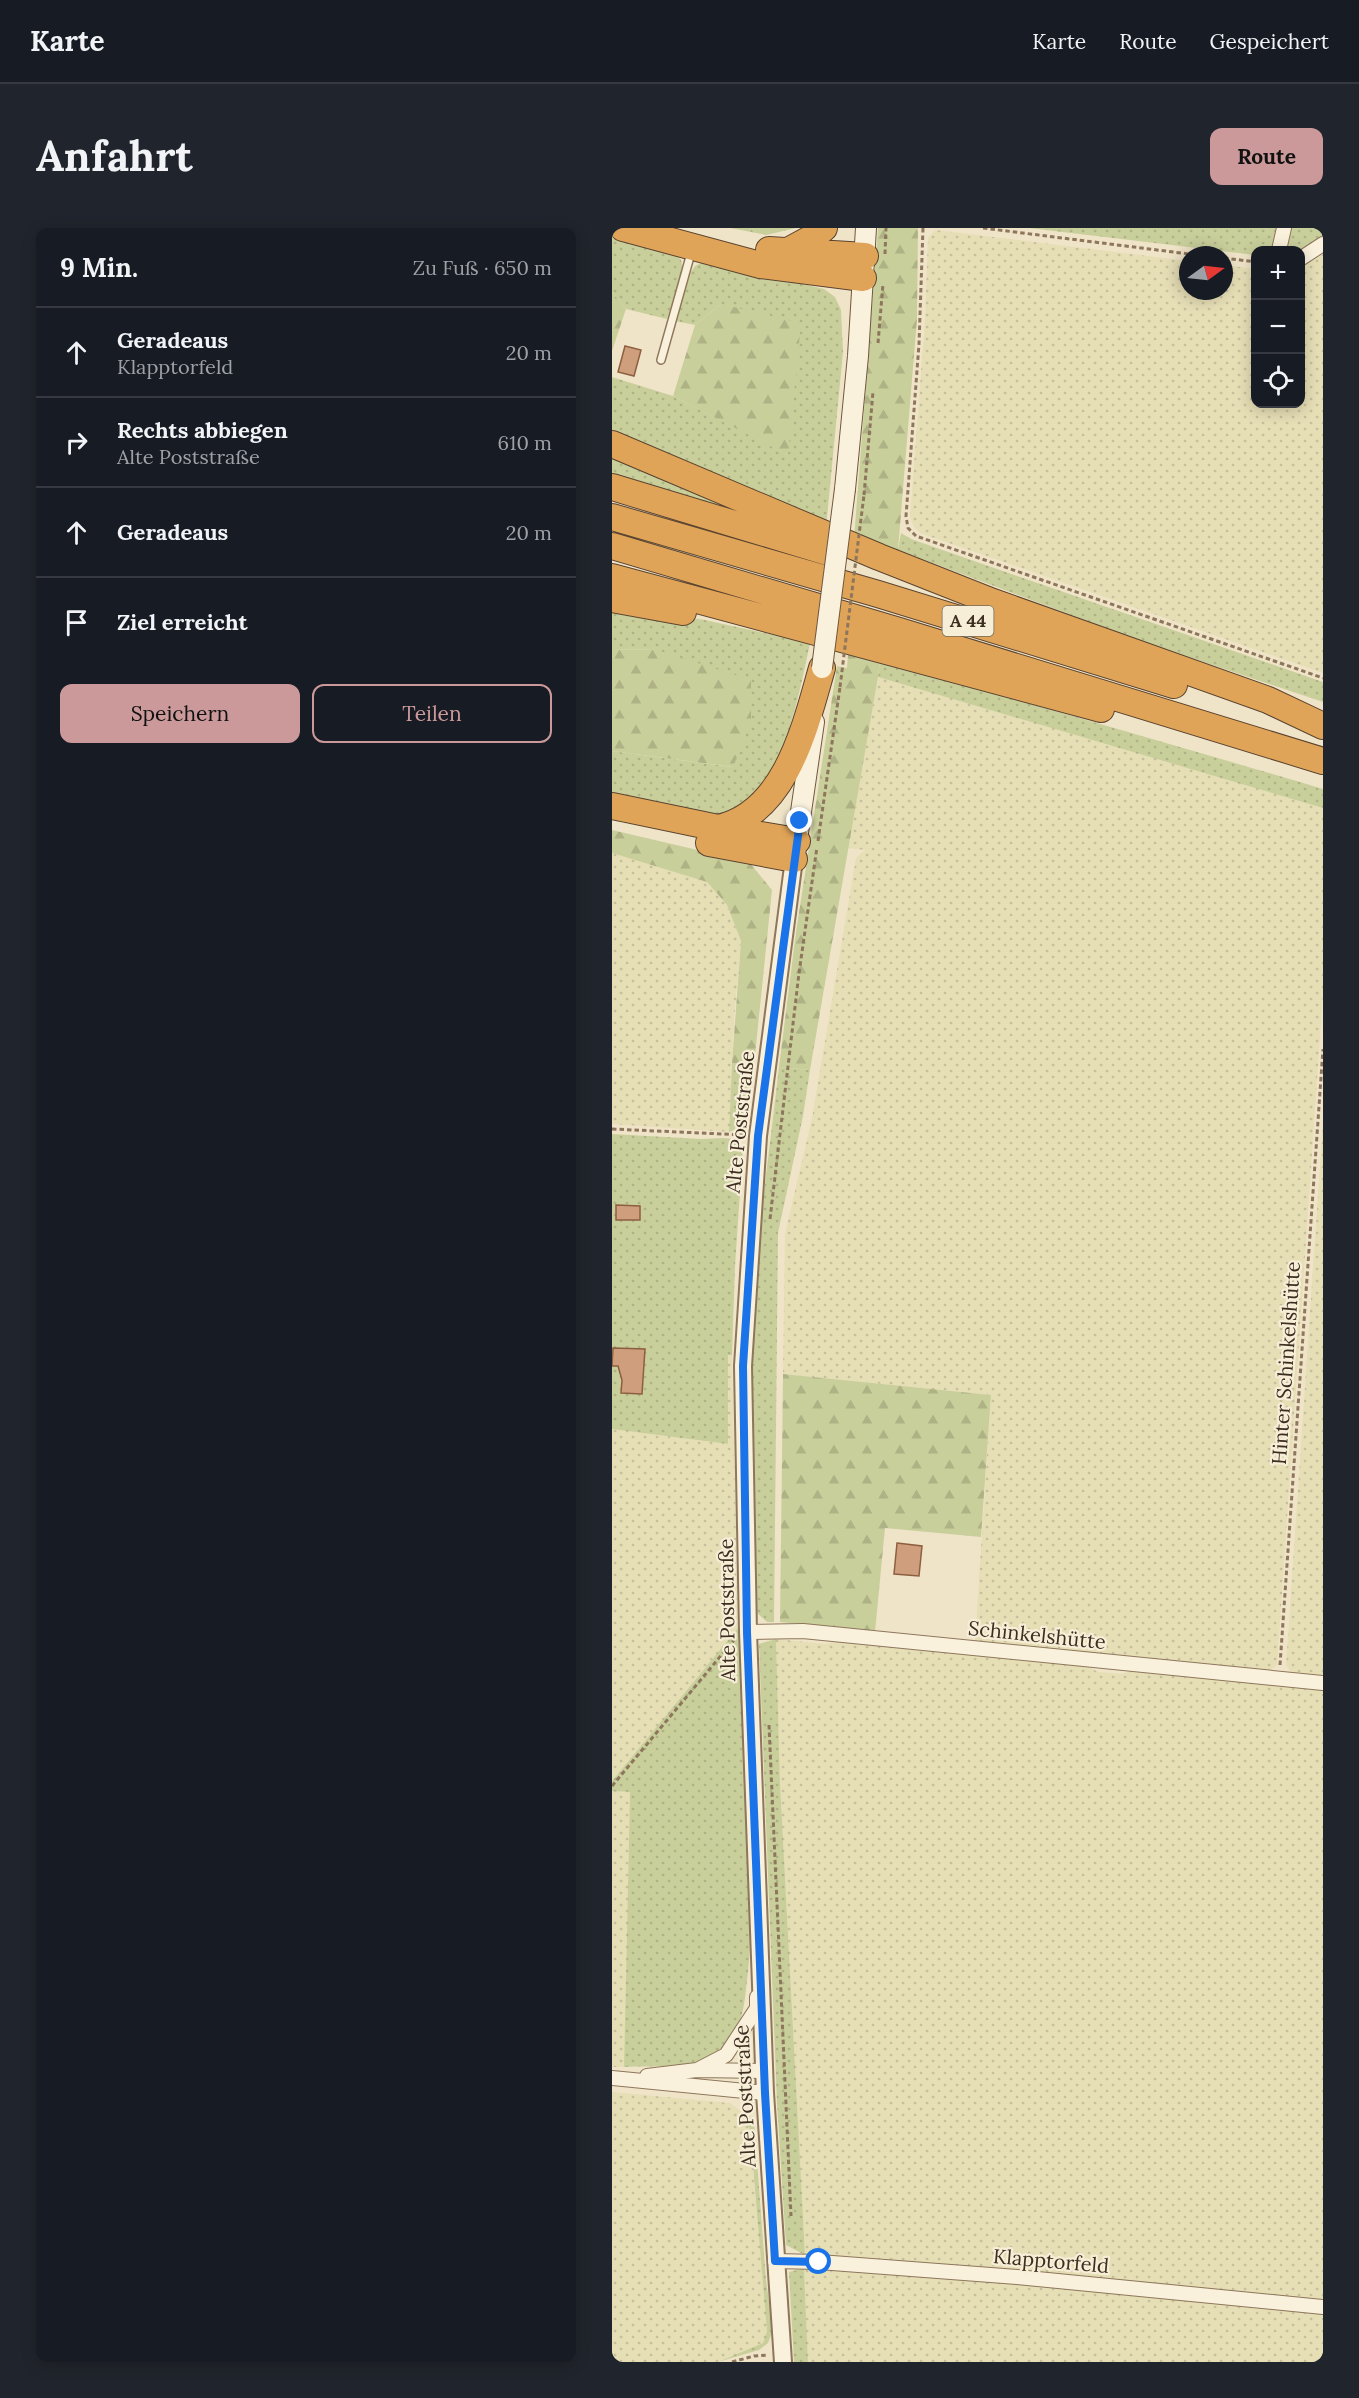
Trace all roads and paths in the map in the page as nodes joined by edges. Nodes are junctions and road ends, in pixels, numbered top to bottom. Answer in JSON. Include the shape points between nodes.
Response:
{"nodes":[{"id":1,"x":623,"y":228,"type":"edge"},
{"id":2,"x":673,"y":228,"type":"edge"},
{"id":3,"x":824,"y":228,"type":"edge"},
{"id":4,"x":866,"y":228,"type":"edge"},
{"id":5,"x":923,"y":228,"type":"edge"},
{"id":6,"x":983,"y":228,"type":"edge"},
{"id":7,"x":1284,"y":228,"type":"edge"},
{"id":8,"x":1323,"y":244,"type":"edge"},
{"id":9,"x":1280,"y":246,"type":"edge"},
{"id":10,"x":692,"y":247,"type":"junction"},
{"id":11,"x":786,"y":252,"type":"junction"},
{"id":12,"x":1179,"y":253,"type":"edge"},
{"id":13,"x":1305,"y":256,"type":"edge"},
{"id":14,"x":1233,"y":259,"type":"edge"},
{"id":15,"x":1251,"y":261,"type":"edge"},
{"id":16,"x":864,"y":267,"type":"junction"},
{"id":17,"x":661,"y":360,"type":"dead end"},
{"id":18,"x":612,"y":444,"type":"edge"},
{"id":19,"x":612,"y":488,"type":"edge"},
{"id":20,"x":864,"y":495,"type":"dead end"},
{"id":21,"x":612,"y":517,"type":"edge"},
{"id":22,"x":612,"y":546,"type":"edge"},
{"id":23,"x":612,"y":577,"type":"edge"},
{"id":24,"x":612,"y":599,"type":"edge"},
{"id":25,"x":993,"y":602,"type":"junction"},
{"id":26,"x":839,"y":639,"type":"junction"},
{"id":27,"x":822,"y":668,"type":"junction"},
{"id":28,"x":1323,"y":678,"type":"edge"},
{"id":29,"x":1323,"y":726,"type":"edge"},
{"id":30,"x":1323,"y":731,"type":"edge"},
{"id":31,"x":1244,"y":736,"type":"junction"},
{"id":32,"x":1323,"y":761,"type":"edge"},
{"id":33,"x":612,"y":806,"type":"edge"},
{"id":34,"x":612,"y":821,"type":"edge"},
{"id":35,"x":718,"y":828,"type":"junction"},
{"id":36,"x":796,"y":850,"type":"junction"},
{"id":37,"x":1323,"y":1049,"type":"edge"},
{"id":38,"x":612,"y":1129,"type":"edge"},
{"id":39,"x":758,"y":1136,"type":"junction"},
{"id":40,"x":769,"y":1228,"type":"dead end"},
{"id":41,"x":747,"y":1632,"type":"junction"},
{"id":42,"x":1279,"y":1679,"type":"junction"},
{"id":43,"x":1323,"y":1683,"type":"edge"},
{"id":44,"x":768,"y":1715,"type":"dead end"},
{"id":45,"x":612,"y":1785,"type":"edge"},
{"id":46,"x":760,"y":1947,"type":"junction"},
{"id":47,"x":698,"y":2070,"type":"junction"},
{"id":48,"x":764,"y":2071,"type":"junction"},
{"id":49,"x":615,"y":2078,"type":"edge"},
{"id":50,"x":765,"y":2093,"type":"junction"},
{"id":51,"x":791,"y":2226,"type":"dead end"},
{"id":52,"x":775,"y":2261,"type":"junction"},
{"id":53,"x":1323,"y":2307,"type":"edge"},
{"id":54,"x":783,"y":2359,"type":"edge"},
{"id":55,"x":732,"y":2362,"type":"edge"}],
"edges":[{"from":1,"to":10,"type":"highway"},
{"from":2,"to":11,"type":"highway","via":[[741,246]]},
{"from":3,"to":11,"type":"highway"},
{"from":4,"to":16,"type":"main road"},
{"from":5,"to":28,"type":"path","via":[[908,528],[927,540]]},
{"from":6,"to":12,"type":"path"},
{"from":7,"to":9,"type":"street"},
{"from":8,"to":13,"type":"street"},
{"from":10,"to":16,"type":"highway","via":[[760,265]]},
{"from":10,"to":17,"type":"lane"},
{"from":11,"to":16,"type":"highway"},
{"from":14,"to":15,"type":"path"},
{"from":16,"to":27,"type":"main road","bridge":true,"via":[[844,489]]},
{"from":18,"to":25,"type":"highway"},
{"from":19,"to":25,"type":"highway"},
{"from":20,"to":40,"type":"path","bridge":true,"via":[[799,973]]},
{"from":21,"to":30,"type":"highway","number":"A 44"},
{"from":22,"to":31,"type":"highway","number":"A 44"},
{"from":23,"to":26,"type":"highway"},
{"from":24,"to":26,"type":"highway"},
{"from":25,"to":29,"type":"highway","via":[[1268,700]]},
{"from":26,"to":31,"type":"highway","via":[[1146,721]]},
{"from":27,"to":35,"type":"highway","via":[[779,784],[750,815]]},
{"from":27,"to":36,"type":"main road"},
{"from":31,"to":32,"type":"highway","number":"A 44"},
{"from":33,"to":35,"type":"highway"},
{"from":34,"to":36,"type":"highway","via":[[760,854]]},
{"from":35,"to":36,"type":"highway"},
{"from":36,"to":39,"type":"street","name":"Alte Poststraße"},
{"from":37,"to":42,"type":"path","name":"Hinter Schinkelshütte"},
{"from":38,"to":39,"type":"path"},
{"from":39,"to":41,"type":"street","name":"Alte Poststraße","via":[[743,1366]]},
{"from":41,"to":42,"type":"street","name":"Schinkelshütte","via":[[803,1631]]},
{"from":41,"to":45,"type":"path","via":[[730,1643]]},
{"from":41,"to":46,"type":"street","name":"Alte Poststraße"},
{"from":42,"to":43,"type":"street","name":"Schinkelshütte"},
{"from":44,"to":51,"type":"path"},
{"from":46,"to":47,"type":"street","via":[[757,2008],[726,2055]]},
{"from":46,"to":48,"type":"street","name":"Alte Poststraße"},
{"from":47,"to":48,"type":"street"},
{"from":47,"to":49,"type":"street"},
{"from":48,"to":50,"type":"street","name":"Alte Poststraße"},
{"from":49,"to":50,"type":"street"},
{"from":50,"to":52,"type":"street","name":"Alte Poststraße"},
{"from":52,"to":53,"type":"street","name":"Klapptorfeld","via":[[1017,2277]]},
{"from":52,"to":54,"type":"street","name":"Alte Poststraße"},
{"from":54,"to":55,"type":"path","via":[[754,2356]]}]}
